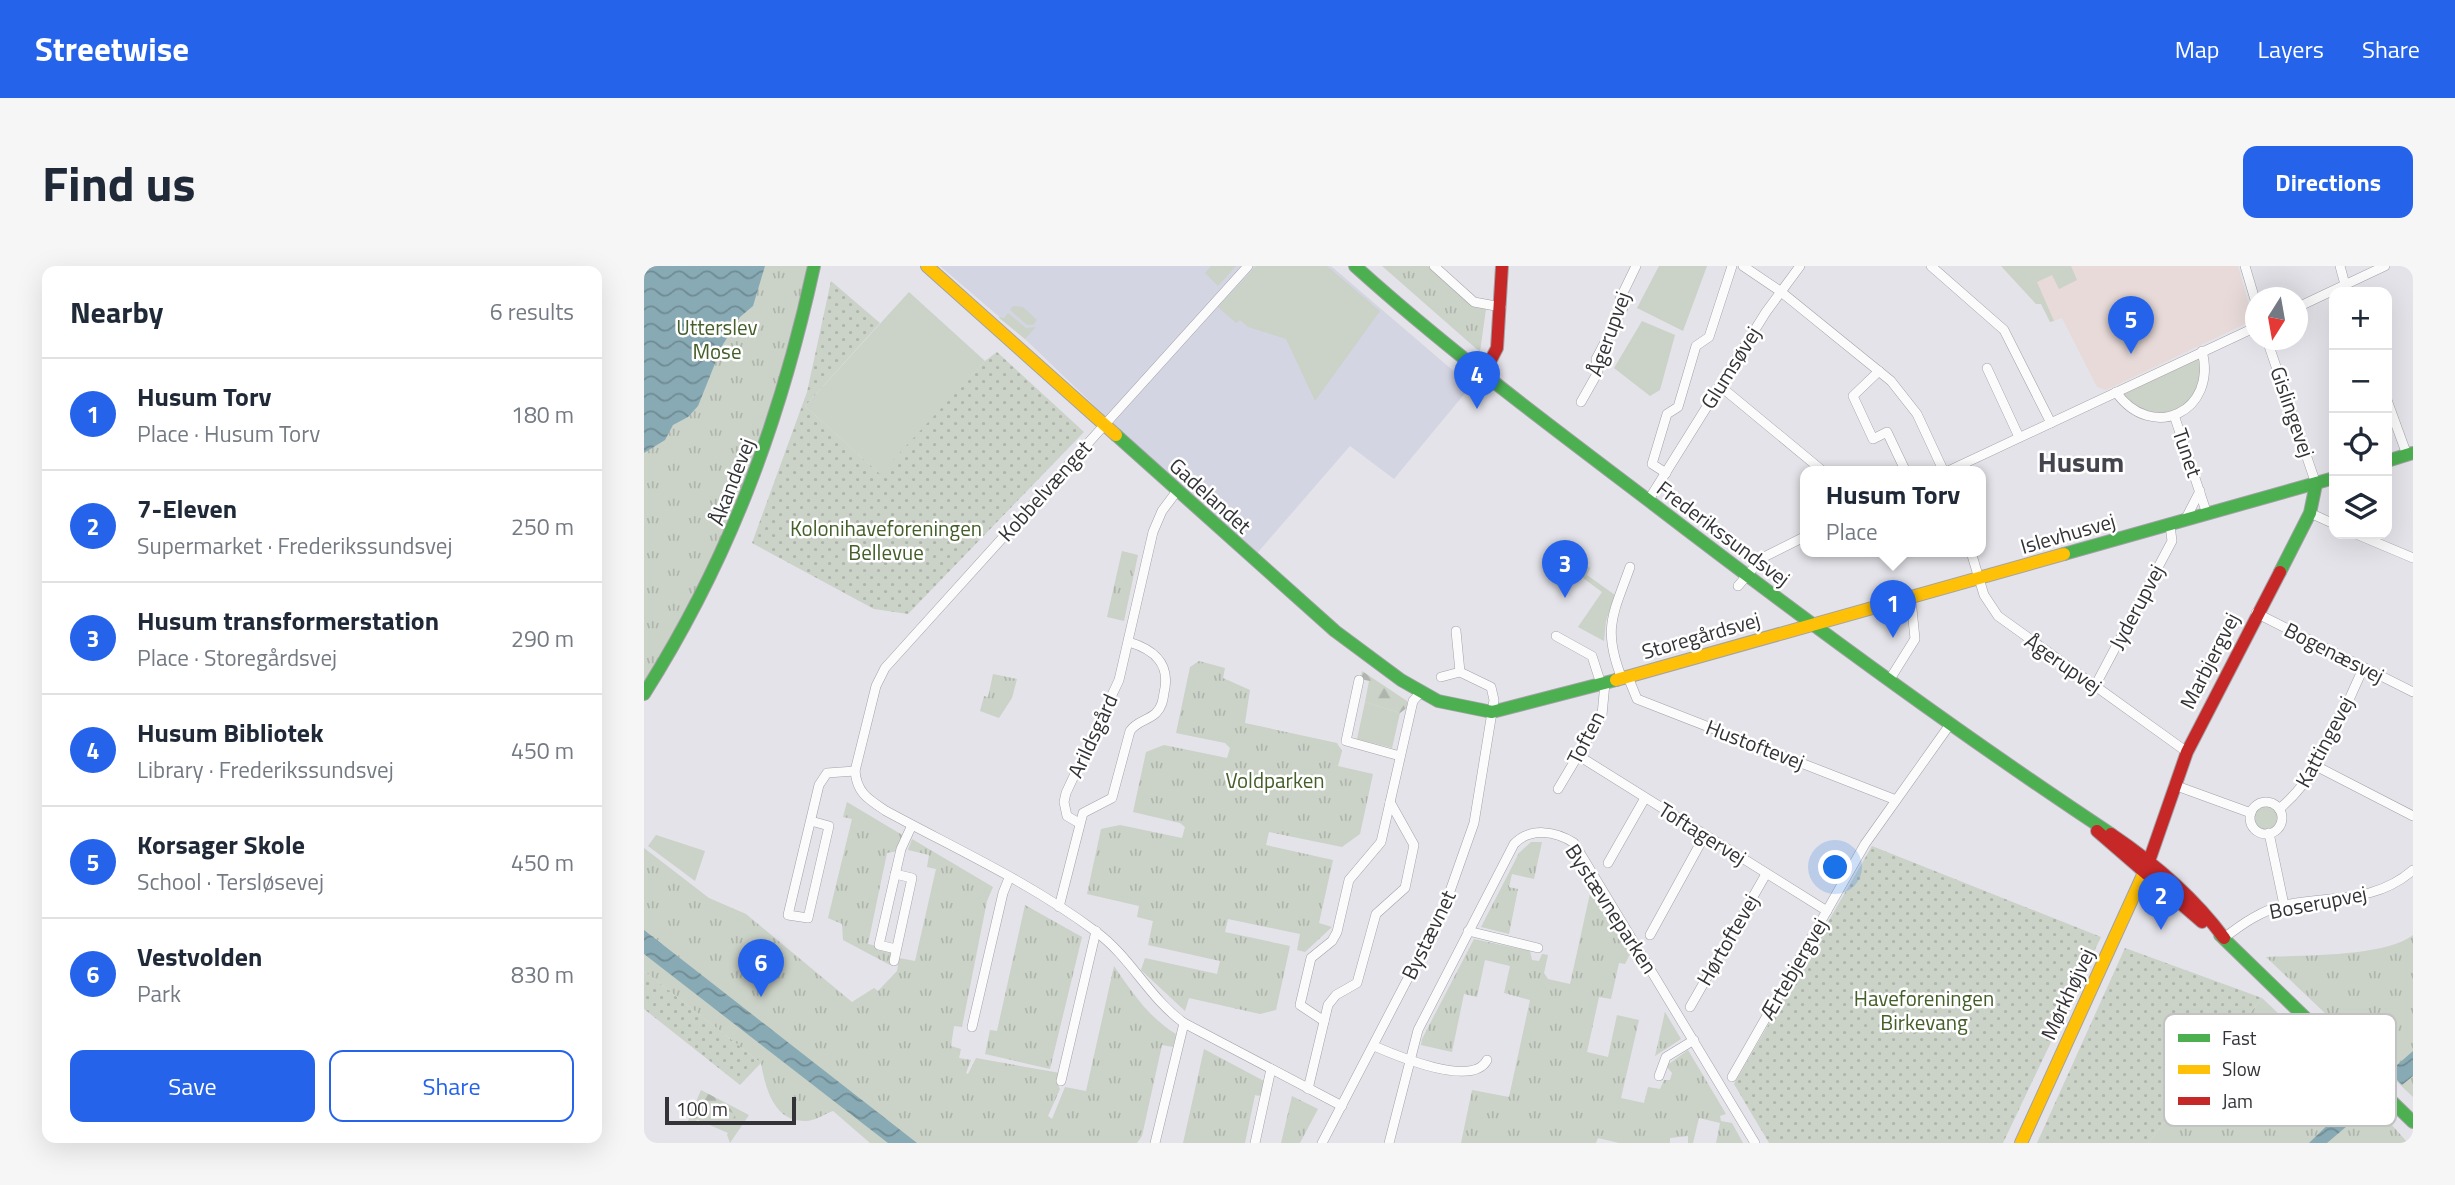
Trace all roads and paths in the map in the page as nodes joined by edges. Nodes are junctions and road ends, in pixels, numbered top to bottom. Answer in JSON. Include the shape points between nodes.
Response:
{"nodes":[{"id":1,"x":814,"y":266,"type":"edge"},
{"id":2,"x":928,"y":266,"type":"edge"},
{"id":3,"x":1248,"y":266,"type":"edge"},
{"id":4,"x":1356,"y":266,"type":"edge"},
{"id":5,"x":1434,"y":266,"type":"edge"},
{"id":6,"x":1502,"y":266,"type":"edge"},
{"id":7,"x":1636,"y":266,"type":"edge"},
{"id":8,"x":1732,"y":266,"type":"edge"},
{"id":9,"x":1743,"y":266,"type":"edge"},
{"id":10,"x":1800,"y":266,"type":"edge"},
{"id":11,"x":1931,"y":266,"type":"edge"},
{"id":12,"x":2245,"y":266,"type":"edge"},
{"id":13,"x":2340,"y":266,"type":"edge"},
{"id":14,"x":2385,"y":266,"type":"edge"},
{"id":15,"x":2251,"y":287,"type":"edge"},
{"id":16,"x":2346,"y":287,"type":"edge"},
{"id":17,"x":2348,"y":287,"type":"edge"},
{"id":18,"x":1780,"y":291,"type":"junction"},
{"id":19,"x":2329,"y":295,"type":"edge"},
{"id":20,"x":2308,"y":303,"type":"edge"},
{"id":21,"x":1501,"y":307,"type":"junction"},
{"id":22,"x":2245,"y":332,"type":"edge"},
{"id":23,"x":2270,"y":350,"type":"edge"},
{"id":24,"x":2202,"y":351,"type":"junction"},
{"id":25,"x":1987,"y":368,"type":"dead end"},
{"id":26,"x":1879,"y":371,"type":"junction"},
{"id":27,"x":1483,"y":375,"type":"junction"},
{"id":28,"x":1720,"y":386,"type":"junction"},
{"id":29,"x":2116,"y":392,"type":"junction"},
{"id":30,"x":1581,"y":402,"type":"dead end"},
{"id":31,"x":2392,"y":412,"type":"edge"},
{"id":32,"x":2174,"y":415,"type":"junction"},
{"id":33,"x":2051,"y":424,"type":"junction"},
{"id":34,"x":1104,"y":426,"type":"junction"},
{"id":35,"x":2019,"y":437,"type":"junction"},
{"id":36,"x":2410,"y":454,"type":"edge"},
{"id":37,"x":2392,"y":459,"type":"edge"},
{"id":38,"x":1817,"y":466,"type":"edge"},
{"id":39,"x":1903,"y":466,"type":"edge"},
{"id":40,"x":1942,"y":466,"type":"edge"},
{"id":41,"x":1958,"y":466,"type":"edge"},
{"id":42,"x":1665,"y":473,"type":"junction"},
{"id":43,"x":2329,"y":480,"type":"edge"},
{"id":44,"x":2316,"y":484,"type":"junction"},
{"id":45,"x":1177,"y":491,"type":"junction"},
{"id":46,"x":2200,"y":491,"type":"junction"},
{"id":47,"x":1648,"y":501,"type":"junction"},
{"id":48,"x":2310,"y":513,"type":"junction"},
{"id":49,"x":2207,"y":514,"type":"junction"},
{"id":50,"x":2184,"y":521,"type":"junction"},
{"id":51,"x":2329,"y":522,"type":"edge"},
{"id":52,"x":2170,"y":525,"type":"junction"},
{"id":53,"x":1800,"y":539,"type":"edge"},
{"id":54,"x":2368,"y":539,"type":"edge"},
{"id":55,"x":1973,"y":557,"type":"edge"},
{"id":56,"x":2413,"y":558,"type":"edge"},
{"id":57,"x":1630,"y":567,"type":"dead end"},
{"id":58,"x":1980,"y":579,"type":"junction"},
{"id":59,"x":1742,"y":581,"type":"junction"},
{"id":60,"x":1911,"y":599,"type":"junction"},
{"id":61,"x":2256,"y":613,"type":"junction"},
{"id":62,"x":1811,"y":625,"type":"junction"},
{"id":63,"x":1456,"y":631,"type":"dead end"},
{"id":64,"x":1556,"y":636,"type":"dead end"},
{"id":65,"x":1129,"y":642,"type":"junction"},
{"id":66,"x":2363,"y":669,"type":"junction"},
{"id":67,"x":1460,"y":672,"type":"junction"},
{"id":68,"x":1441,"y":677,"type":"dead end"},
{"id":69,"x":1625,"y":678,"type":"junction"},
{"id":70,"x":1889,"y":679,"type":"junction"},
{"id":71,"x":1359,"y":680,"type":"dead end"},
{"id":72,"x":1603,"y":684,"type":"junction"},
{"id":73,"x":2095,"y":686,"type":"junction"},
{"id":74,"x":1420,"y":692,"type":"junction"},
{"id":75,"x":2413,"y":692,"type":"edge"},
{"id":76,"x":644,"y":694,"type":"edge"},
{"id":77,"x":1492,"y":712,"type":"junction"},
{"id":78,"x":1951,"y":723,"type":"junction"},
{"id":79,"x":2187,"y":752,"type":"junction"},
{"id":80,"x":1400,"y":756,"type":"junction"},
{"id":81,"x":1579,"y":756,"type":"junction"},
{"id":82,"x":2316,"y":766,"type":"junction"},
{"id":83,"x":855,"y":771,"type":"junction"},
{"id":84,"x":2174,"y":785,"type":"junction"},
{"id":85,"x":1558,"y":789,"type":"dead end"},
{"id":86,"x":1645,"y":798,"type":"junction"},
{"id":87,"x":1896,"y":800,"type":"junction"},
{"id":88,"x":1390,"y":802,"type":"junction"},
{"id":89,"x":2279,"y":809,"type":"junction"},
{"id":90,"x":2251,"y":813,"type":"junction"},
{"id":91,"x":2413,"y":816,"type":"edge"},
{"id":92,"x":811,"y":821,"type":"junction"},
{"id":93,"x":1079,"y":823,"type":"junction"},
{"id":94,"x":912,"y":825,"type":"junction"},
{"id":95,"x":2269,"y":833,"type":"junction"},
{"id":96,"x":1705,"y":835,"type":"junction"},
{"id":97,"x":1608,"y":863,"type":"dead end"},
{"id":98,"x":2148,"y":865,"type":"junction"},
{"id":99,"x":2413,"y":870,"type":"edge"},
{"id":100,"x":895,"y":874,"type":"junction"},
{"id":101,"x":1766,"y":874,"type":"junction"},
{"id":102,"x":1009,"y":878,"type":"junction"},
{"id":103,"x":2284,"y":905,"type":"junction"},
{"id":104,"x":1059,"y":907,"type":"junction"},
{"id":105,"x":1826,"y":911,"type":"junction"},
{"id":106,"x":1096,"y":931,"type":"junction"},
{"id":107,"x":1468,"y":931,"type":"junction"},
{"id":108,"x":1650,"y":935,"type":"dead end"},
{"id":109,"x":2224,"y":938,"type":"junction"},
{"id":110,"x":1538,"y":948,"type":"dead end"},
{"id":111,"x":897,"y":949,"type":"junction"},
{"id":112,"x":894,"y":961,"type":"dead end"},
{"id":113,"x":1690,"y":1007,"type":"dead end"},
{"id":114,"x":2302,"y":1014,"type":"edge"},
{"id":115,"x":1324,"y":1021,"type":"junction"},
{"id":116,"x":1184,"y":1023,"type":"junction"},
{"id":117,"x":972,"y":1027,"type":"dead end"},
{"id":118,"x":1694,"y":1040,"type":"junction"},
{"id":119,"x":1374,"y":1046,"type":"junction"},
{"id":120,"x":1487,"y":1060,"type":"dead end"},
{"id":121,"x":1409,"y":1061,"type":"junction"},
{"id":122,"x":1271,"y":1069,"type":"junction"},
{"id":123,"x":1659,"y":1076,"type":"dead end"},
{"id":124,"x":1732,"y":1077,"type":"dead end"},
{"id":125,"x":1061,"y":1081,"type":"dead end"},
{"id":126,"x":1308,"y":1089,"type":"junction"},
{"id":127,"x":2396,"y":1105,"type":"edge"},
{"id":128,"x":1342,"y":1106,"type":"junction"},
{"id":129,"x":2413,"y":1122,"type":"edge"},
{"id":130,"x":1155,"y":1143,"type":"edge"},
{"id":131,"x":1255,"y":1143,"type":"edge"},
{"id":132,"x":1322,"y":1143,"type":"edge"},
{"id":133,"x":1390,"y":1143,"type":"edge"},
{"id":134,"x":1755,"y":1143,"type":"edge"},
{"id":135,"x":2021,"y":1143,"type":"edge"}],
"edges":[{"from":1,"to":76,"type":"street","name":"Åkandevej","via":[[797,352],[733,534],[673,650]]},
{"from":2,"to":34,"type":"street","name":"Gadelandet"},
{"from":3,"to":34,"type":"street","name":"Kobbelvænget"},
{"from":4,"to":27,"type":"street","name":"Frederikssundsvej"},
{"from":5,"to":21,"type":"street","via":[[1474,302]]},
{"from":6,"to":21,"type":"street"},
{"from":7,"to":30,"type":"street","name":"Ågerupvej","via":[[1620,299],[1623,309],[1597,359],[1598,372]]},
{"from":8,"to":42,"type":"street","name":"Glumsøvej","via":[[1709,337],[1696,346],[1678,407],[1667,414],[1652,464]]},
{"from":9,"to":18,"type":"street"},
{"from":10,"to":18,"type":"street","name":"Glumsøvej"},
{"from":11,"to":33,"type":"street","via":[[2004,330]]},
{"from":12,"to":15,"type":"street"},
{"from":13,"to":16,"type":"street"},
{"from":14,"to":17,"type":"street"},
{"from":18,"to":26,"type":"street"},
{"from":18,"to":28,"type":"street","name":"Glumsøvej"},
{"from":19,"to":20,"type":"street"},
{"from":21,"to":27,"type":"street","via":[[1497,348]]},
{"from":22,"to":24,"type":"street"},
{"from":23,"to":44,"type":"street","name":"Gislingevej"},
{"from":24,"to":29,"type":"street"},
{"from":24,"to":32,"type":"street","via":[[2206,366],[2202,389],[2188,407]]},
{"from":25,"to":35,"type":"street"},
{"from":26,"to":39,"type":"street","via":[[1853,396],[1873,439],[1887,432]]},
{"from":26,"to":40,"type":"street","via":[[1917,414]]},
{"from":27,"to":47,"type":"street","name":"Frederikssundsvej"},
{"from":28,"to":38,"type":"street"},
{"from":28,"to":42,"type":"street","name":"Glumsøvej"},
{"from":29,"to":32,"type":"street","via":[[2124,403],[2147,416]]},
{"from":29,"to":33,"type":"street"},
{"from":31,"to":36,"type":"street"},
{"from":32,"to":46,"type":"street","name":"Tunet"},
{"from":33,"to":35,"type":"street"},
{"from":34,"to":45,"type":"street","name":"Gadelandet"},
{"from":34,"to":83,"type":"street","name":"Kobbelvænget","via":[[886,668],[876,686]]},
{"from":35,"to":41,"type":"street"},
{"from":36,"to":37,"type":"street"},
{"from":42,"to":47,"type":"street","name":"Glumsøvej"},
{"from":43,"to":44,"type":"street","name":"Islevhusvej"},
{"from":44,"to":48,"type":"street","name":"Marbjergvej"},
{"from":44,"to":49,"type":"street","name":"Islevhusvej"},
{"from":45,"to":65,"type":"street","name":"Arildsgård","via":[[1153,532]]},
{"from":45,"to":74,"type":"street","name":"Gadelandet","via":[[1335,631]]},
{"from":46,"to":49,"type":"street","name":"Tunet"},
{"from":46,"to":50,"type":"street","name":"Tunet"},
{"from":47,"to":59,"type":"street","name":"Frederikssundsvej"},
{"from":48,"to":51,"type":"street"},
{"from":48,"to":61,"type":"street","name":"Marbjergvej"},
{"from":49,"to":50,"type":"street","name":"Islevhusvej"},
{"from":50,"to":52,"type":"street","name":"Islevhusvej"},
{"from":52,"to":58,"type":"street","name":"Islevhusvej"},
{"from":52,"to":73,"type":"street","name":"Jyderupvej","via":[[2172,541]]},
{"from":53,"to":59,"type":"street","via":[[1762,558]]},
{"from":54,"to":56,"type":"street"},
{"from":55,"to":58,"type":"street","name":"Ågerupvej"},
{"from":57,"to":69,"type":"street","via":[[1610,623],[1611,650]]},
{"from":58,"to":60,"type":"street","name":"Islevhusvej"},
{"from":58,"to":73,"type":"street","name":"Ågerupvej","via":[[1998,616]]},
{"from":59,"to":62,"type":"street","name":"Frederikssundsvej"},
{"from":60,"to":62,"type":"street","name":"Islevhusvej"},
{"from":60,"to":70,"type":"street","via":[[1915,639]]},
{"from":61,"to":66,"type":"street","name":"Bogenæsvej"},
{"from":61,"to":79,"type":"street","name":"Marbjergvej"},
{"from":62,"to":69,"type":"street","name":"Storegårdsvej"},
{"from":62,"to":70,"type":"street","name":"Frederikssundsvej"},
{"from":63,"to":67,"type":"street"},
{"from":64,"to":72,"type":"street","via":[[1592,656]]},
{"from":65,"to":93,"type":"street","name":"Arildsgård","via":[[1119,680],[1066,793],[1067,816]]},
{"from":65,"to":93,"type":"street","name":"Arildsgård","via":[[1146,647],[1162,662],[1167,681],[1161,707],[1130,731],[1112,798],[1089,808]]},
{"from":66,"to":75,"type":"street","name":"Bogenæsvej"},
{"from":66,"to":82,"type":"street","name":"Kattingevej"},
{"from":67,"to":68,"type":"street"},
{"from":67,"to":77,"type":"street","via":[[1491,687]]},
{"from":69,"to":72,"type":"street","name":"Storegårdsvej"},
{"from":69,"to":87,"type":"street","name":"Hustoftevej","via":[[1637,699]]},
{"from":70,"to":78,"type":"street","name":"Frederikssundsvej"},
{"from":71,"to":80,"type":"street","via":[[1346,741]]},
{"from":72,"to":77,"type":"street","name":"Storegårdsvej"},
{"from":72,"to":81,"type":"street","name":"Toften","via":[[1602,715]]},
{"from":73,"to":79,"type":"street","name":"Ågerupvej"},
{"from":74,"to":77,"type":"street","name":"Gadelandet","via":[[1455,706]]},
{"from":74,"to":80,"type":"street","via":[[1413,701]]},
{"from":77,"to":119,"type":"street","name":"Bystævnet","via":[[1480,794],[1463,860],[1443,911]]},
{"from":78,"to":87,"type":"street","name":"Ærtebjergvej"},
{"from":78,"to":98,"type":"street","name":"Frederikssundsvej"},
{"from":79,"to":84,"type":"street","name":"Marbjergvej"},
{"from":80,"to":88,"type":"street"},
{"from":81,"to":85,"type":"street","name":"Toften"},
{"from":81,"to":86,"type":"street","name":"Toftagervej"},
{"from":82,"to":89,"type":"street","name":"Kattingevej","via":[[2300,792]]},
{"from":82,"to":91,"type":"street"},
{"from":83,"to":92,"type":"street","via":[[827,773]]},
{"from":83,"to":94,"type":"street","via":[[863,796]]},
{"from":84,"to":90,"type":"street"},
{"from":84,"to":98,"type":"street","name":"Marbjergvej"},
{"from":86,"to":96,"type":"street","name":"Toftagervej"},
{"from":86,"to":97,"type":"street"},
{"from":87,"to":105,"type":"street","name":"Ærtebjergvej"},
{"from":88,"to":115,"type":"street","via":[[1414,845],[1405,888],[1376,914],[1360,978],[1331,1000]]},
{"from":88,"to":115,"type":"street","via":[[1378,848],[1349,880],[1337,932],[1308,964],[1300,1005]]},
{"from":89,"to":90,"type":"street","via":[[2262,803]]},
{"from":89,"to":95,"type":"street","via":[[2280,826]]},
{"from":90,"to":95,"type":"street","via":[[2254,828]]},
{"from":92,"to":92,"type":"street","via":[[789,915],[808,918],[829,826]]},
{"from":93,"to":104,"type":"street"},
{"from":94,"to":100,"type":"street"},
{"from":94,"to":102,"type":"street"},
{"from":95,"to":103,"type":"street"},
{"from":96,"to":101,"type":"street","name":"Toftagervej"},
{"from":96,"to":108,"type":"street"},
{"from":98,"to":109,"type":"street","name":"Frederikssundsvej","via":[[2207,915]]},
{"from":98,"to":135,"type":"street","name":"Mørkhøjvej"},
{"from":99,"to":103,"type":"street","name":"Boserupvej","via":[[2364,897]]},
{"from":100,"to":111,"type":"street","via":[[912,878]]},
{"from":100,"to":111,"type":"street","via":[[879,945]]},
{"from":101,"to":105,"type":"street","name":"Toftagervej"},
{"from":101,"to":113,"type":"street","name":"Hørtoftevej"},
{"from":102,"to":104,"type":"street"},
{"from":102,"to":117,"type":"street"},
{"from":103,"to":109,"type":"street","name":"Boserupvej","via":[[2247,921]]},
{"from":104,"to":106,"type":"street"},
{"from":105,"to":124,"type":"street","name":"Ærtebjergvej"},
{"from":106,"to":116,"type":"street","via":[[1119,950],[1161,1006]]},
{"from":106,"to":125,"type":"street"},
{"from":107,"to":110,"type":"street"},
{"from":107,"to":118,"type":"street","name":"Bystævneparken","via":[[1520,837],[1536,832],[1564,837],[1574,843]]},
{"from":107,"to":121,"type":"street","name":"Bystævneparken","via":[[1418,1030]]},
{"from":109,"to":114,"type":"street","name":"Frederikssundsvej"},
{"from":111,"to":112,"type":"street"},
{"from":115,"to":126,"type":"street"},
{"from":116,"to":122,"type":"street"},
{"from":116,"to":130,"type":"street"},
{"from":118,"to":123,"type":"street","via":[[1666,1056]]},
{"from":118,"to":134,"type":"street","name":"Bystævneparken"},
{"from":119,"to":121,"type":"street"},
{"from":119,"to":128,"type":"street","name":"Bystævnet"},
{"from":120,"to":121,"type":"street","via":[[1479,1070],[1468,1073]]},
{"from":121,"to":133,"type":"street","name":"Bystævneparken"},
{"from":122,"to":126,"type":"street"},
{"from":122,"to":131,"type":"street"},
{"from":126,"to":128,"type":"street"},
{"from":127,"to":129,"type":"street","name":"Frederikssundsvej"},
{"from":128,"to":132,"type":"street","name":"Bystævnet"}]}
